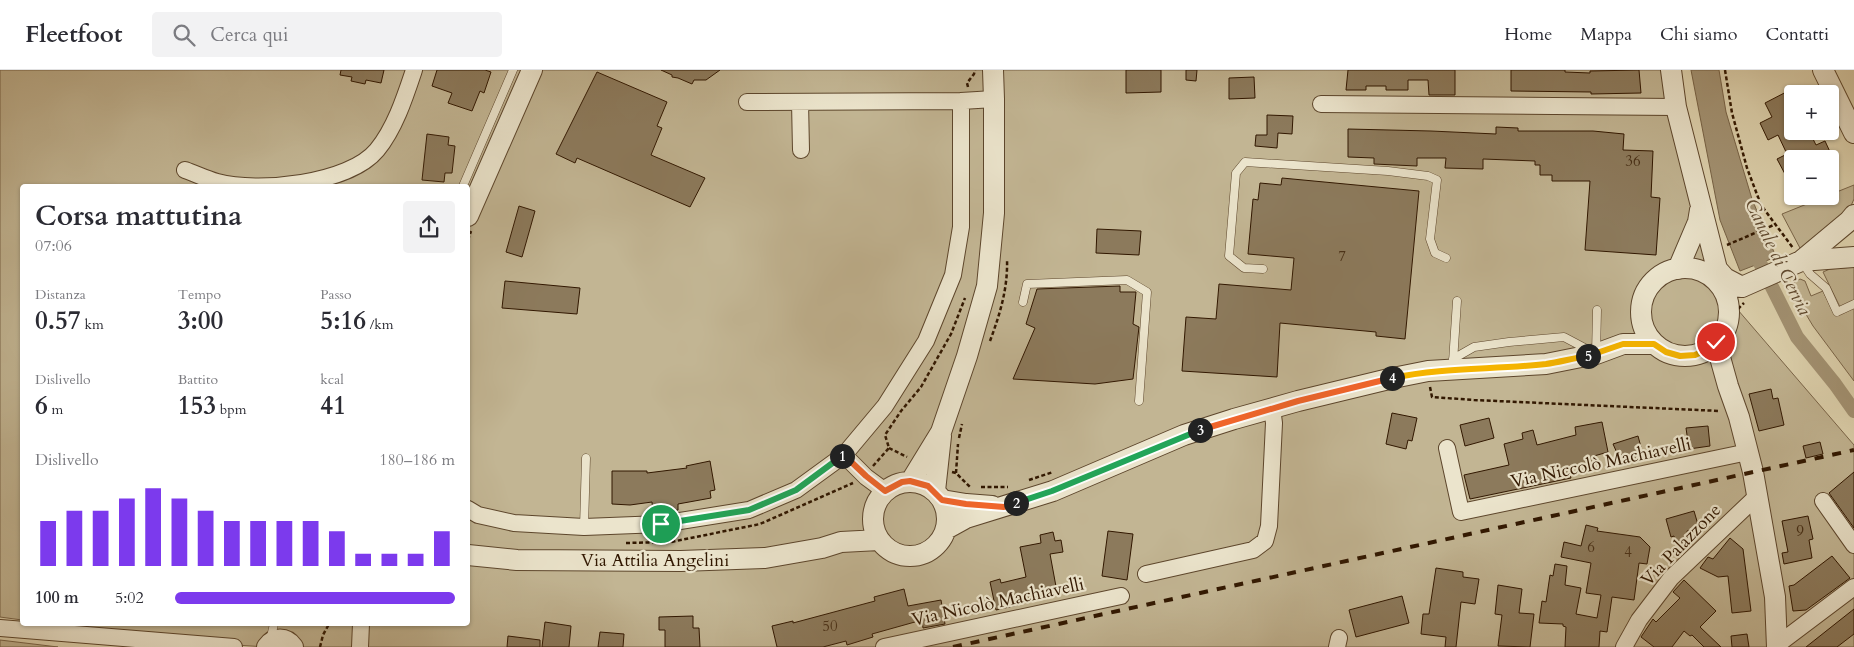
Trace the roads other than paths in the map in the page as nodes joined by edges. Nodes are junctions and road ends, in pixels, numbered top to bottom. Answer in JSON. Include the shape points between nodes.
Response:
{"nodes":[{"id":1,"x":414,"y":70,"type":"edge"},
{"id":2,"x":514,"y":70,"type":"edge"},
{"id":3,"x":532,"y":70,"type":"edge"},
{"id":4,"x":993,"y":70,"type":"edge"},
{"id":5,"x":1671,"y":70,"type":"edge"},
{"id":6,"x":1827,"y":73,"type":"edge"},
{"id":7,"x":994,"y":100,"type":"junction"},
{"id":8,"x":966,"y":101,"type":"junction"},
{"id":9,"x":747,"y":102,"type":"dead end"},
{"id":10,"x":800,"y":102,"type":"junction"},
{"id":11,"x":1321,"y":104,"type":"dead end"},
{"id":12,"x":1676,"y":107,"type":"junction"},
{"id":13,"x":1854,"y":133,"type":"edge"},
{"id":14,"x":801,"y":150,"type":"dead end"},
{"id":15,"x":185,"y":170,"type":"dead end"},
{"id":16,"x":236,"y":184,"type":"edge"},
{"id":17,"x":285,"y":184,"type":"edge"},
{"id":18,"x":469,"y":184,"type":"edge"},
{"id":19,"x":469,"y":184,"type":"edge"},
{"id":20,"x":1699,"y":215,"type":"junction"},
{"id":21,"x":1851,"y":218,"type":"edge"},
{"id":22,"x":1854,"y":256,"type":"edge"},
{"id":23,"x":1446,"y":258,"type":"dead end"},
{"id":24,"x":1801,"y":261,"type":"junction"},
{"id":25,"x":1263,"y":269,"type":"dead end"},
{"id":26,"x":1678,"y":269,"type":"junction"},
{"id":27,"x":1742,"y":286,"type":"junction"},
{"id":28,"x":1718,"y":288,"type":"junction"},
{"id":29,"x":1457,"y":301,"type":"dead end"},
{"id":30,"x":1024,"y":302,"type":"dead end"},
{"id":31,"x":1854,"y":304,"type":"edge"},
{"id":32,"x":1597,"y":310,"type":"dead end"},
{"id":33,"x":1641,"y":318,"type":"junction"},
{"id":34,"x":1716,"y":342,"type":"junction"},
{"id":35,"x":1623,"y":344,"type":"junction"},
{"id":36,"x":1654,"y":344,"type":"junction"},
{"id":37,"x":1596,"y":354,"type":"junction"},
{"id":38,"x":1695,"y":355,"type":"junction"},
{"id":39,"x":1453,"y":364,"type":"junction"},
{"id":40,"x":1728,"y":386,"type":"junction"},
{"id":41,"x":1139,"y":401,"type":"dead end"},
{"id":42,"x":1272,"y":408,"type":"junction"},
{"id":43,"x":941,"y":432,"type":"junction"},
{"id":44,"x":1447,"y":448,"type":"dead end"},
{"id":45,"x":1746,"y":453,"type":"junction"},
{"id":46,"x":844,"y":455,"type":"junction"},
{"id":47,"x":586,"y":458,"type":"dead end"},
{"id":48,"x":910,"y":481,"type":"junction"},
{"id":49,"x":885,"y":491,"type":"junction"},
{"id":50,"x":939,"y":495,"type":"junction"},
{"id":51,"x":1754,"y":499,"type":"junction"},
{"id":52,"x":1824,"y":501,"type":"dead end"},
{"id":53,"x":1004,"y":507,"type":"junction"},
{"id":54,"x":470,"y":510,"type":"edge"},
{"id":55,"x":873,"y":516,"type":"junction"},
{"id":56,"x":584,"y":527,"type":"junction"},
{"id":57,"x":946,"y":529,"type":"junction"},
{"id":58,"x":879,"y":540,"type":"junction"},
{"id":59,"x":841,"y":542,"type":"junction"},
{"id":60,"x":1854,"y":545,"type":"edge"},
{"id":61,"x":470,"y":555,"type":"edge"},
{"id":62,"x":1769,"y":565,"type":"junction"},
{"id":63,"x":1146,"y":574,"type":"dead end"},
{"id":64,"x":1854,"y":586,"type":"edge"},
{"id":65,"x":1121,"y":596,"type":"dead end"},
{"id":66,"x":275,"y":626,"type":"edge"},
{"id":67,"x":360,"y":626,"type":"edge"},
{"id":68,"x":0,"y":628,"type":"edge"},
{"id":69,"x":281,"y":640,"type":"edge"},
{"id":70,"x":1777,"y":646,"type":"edge"},
{"id":71,"x":234,"y":647,"type":"edge"},
{"id":72,"x":360,"y":647,"type":"edge"},
{"id":73,"x":884,"y":647,"type":"edge"},
{"id":74,"x":1624,"y":647,"type":"edge"}],
"edges":[{"from":1,"to":17,"type":"street","via":[[384,140],[370,157],[347,171]]},
{"from":2,"to":18,"type":"lane"},
{"from":3,"to":19,"type":"street"},
{"from":4,"to":7,"type":"street"},
{"from":5,"to":12,"type":"street"},
{"from":6,"to":13,"type":"street"},
{"from":7,"to":8,"type":"street"},
{"from":7,"to":43,"type":"street","via":[[994,213],[987,286]]},
{"from":8,"to":10,"type":"street"},
{"from":8,"to":46,"type":"street","via":[[961,227],[953,274],[926,341],[885,406]]},
{"from":9,"to":10,"type":"street"},
{"from":10,"to":14,"type":"street"},
{"from":11,"to":12,"type":"street"},
{"from":12,"to":20,"type":"street"},
{"from":15,"to":16,"type":"street","via":[[218,182]]},
{"from":20,"to":26,"type":"street"},
{"from":20,"to":27,"type":"street","via":[[1717,269],[1725,278]]},
{"from":20,"to":28,"type":"street","via":[[1700,262]]},
{"from":21,"to":22,"type":"street","via":[[1845,231],[1846,242]]},
{"from":21,"to":24,"type":"street"},
{"from":22,"to":24,"type":"street"},
{"from":23,"to":25,"type":"lane","via":[[1435,253],[1430,238],[1437,180],[1388,171],[1245,162],[1236,173],[1229,256],[1244,268]]},
{"from":24,"to":27,"type":"street"},
{"from":24,"to":31,"type":"lane","via":[[1826,288],[1837,312]]},
{"from":26,"to":28,"type":"street","via":[[1693,269]]},
{"from":26,"to":33,"type":"street","via":[[1654,280],[1641,304]]},
{"from":27,"to":28,"type":"street"},
{"from":28,"to":34,"type":"street","via":[[1728,318]]},
{"from":29,"to":39,"type":"lane"},
{"from":30,"to":41,"type":"lane","via":[[1027,284],[1128,280],[1147,292]]},
{"from":32,"to":37,"type":"lane"},
{"from":33,"to":35,"type":"street"},
{"from":33,"to":36,"type":"street","via":[[1645,332]]},
{"from":34,"to":38,"type":"street"},
{"from":34,"to":40,"type":"street"},
{"from":35,"to":36,"type":"street"},
{"from":35,"to":37,"type":"street"},
{"from":36,"to":38,"type":"street","via":[[1680,356]]},
{"from":37,"to":39,"type":"street","via":[[1546,364]]},
{"from":38,"to":40,"type":"street"},
{"from":39,"to":42,"type":"street"},
{"from":40,"to":45,"type":"street","via":[[1731,414]]},
{"from":42,"to":53,"type":"street","via":[[1184,435],[1052,491]]},
{"from":42,"to":63,"type":"street","via":[[1269,526],[1265,541],[1253,550]]},
{"from":43,"to":48,"type":"street"},
{"from":43,"to":50,"type":"street"},
{"from":44,"to":45,"type":"street","name":"Via Niccolò Machiavelli","via":[[1461,512]]},
{"from":45,"to":51,"type":"street"},
{"from":45,"to":62,"type":"street"},
{"from":46,"to":49,"type":"street"},
{"from":46,"to":56,"type":"street","via":[[796,490],[749,510],[661,524]]},
{"from":47,"to":56,"type":"lane"},
{"from":48,"to":49,"type":"street"},
{"from":48,"to":50,"type":"street","via":[[920,482]]},
{"from":49,"to":55,"type":"street"},
{"from":50,"to":53,"type":"street","via":[[966,504]]},
{"from":50,"to":57,"type":"street","via":[[948,519]]},
{"from":51,"to":62,"type":"street"},
{"from":51,"to":74,"type":"street","name":"Via Palazzone","via":[[1672,578],[1639,620]]},
{"from":52,"to":60,"type":"street"},
{"from":53,"to":57,"type":"street","via":[[966,518]]},
{"from":54,"to":56,"type":"street","via":[[514,523]]},
{"from":55,"to":58,"type":"street"},
{"from":55,"to":59,"type":"street","name":"Via Attilia Angelini"},
{"from":57,"to":58,"type":"street","via":[[935,546],[916,556],[896,553]]},
{"from":58,"to":59,"type":"street","name":"Via Attilia Angelini"},
{"from":59,"to":61,"type":"street","name":"Via Attilia Angelini","via":[[765,558],[681,561],[517,560]]},
{"from":62,"to":70,"type":"street","via":[[1775,597]]},
{"from":64,"to":70,"type":"street"},
{"from":65,"to":73,"type":"street","name":"Via Nicolò Machiavelli"},
{"from":66,"to":69,"type":"lane"},
{"from":67,"to":72,"type":"street"},
{"from":68,"to":71,"type":"street"}]}
